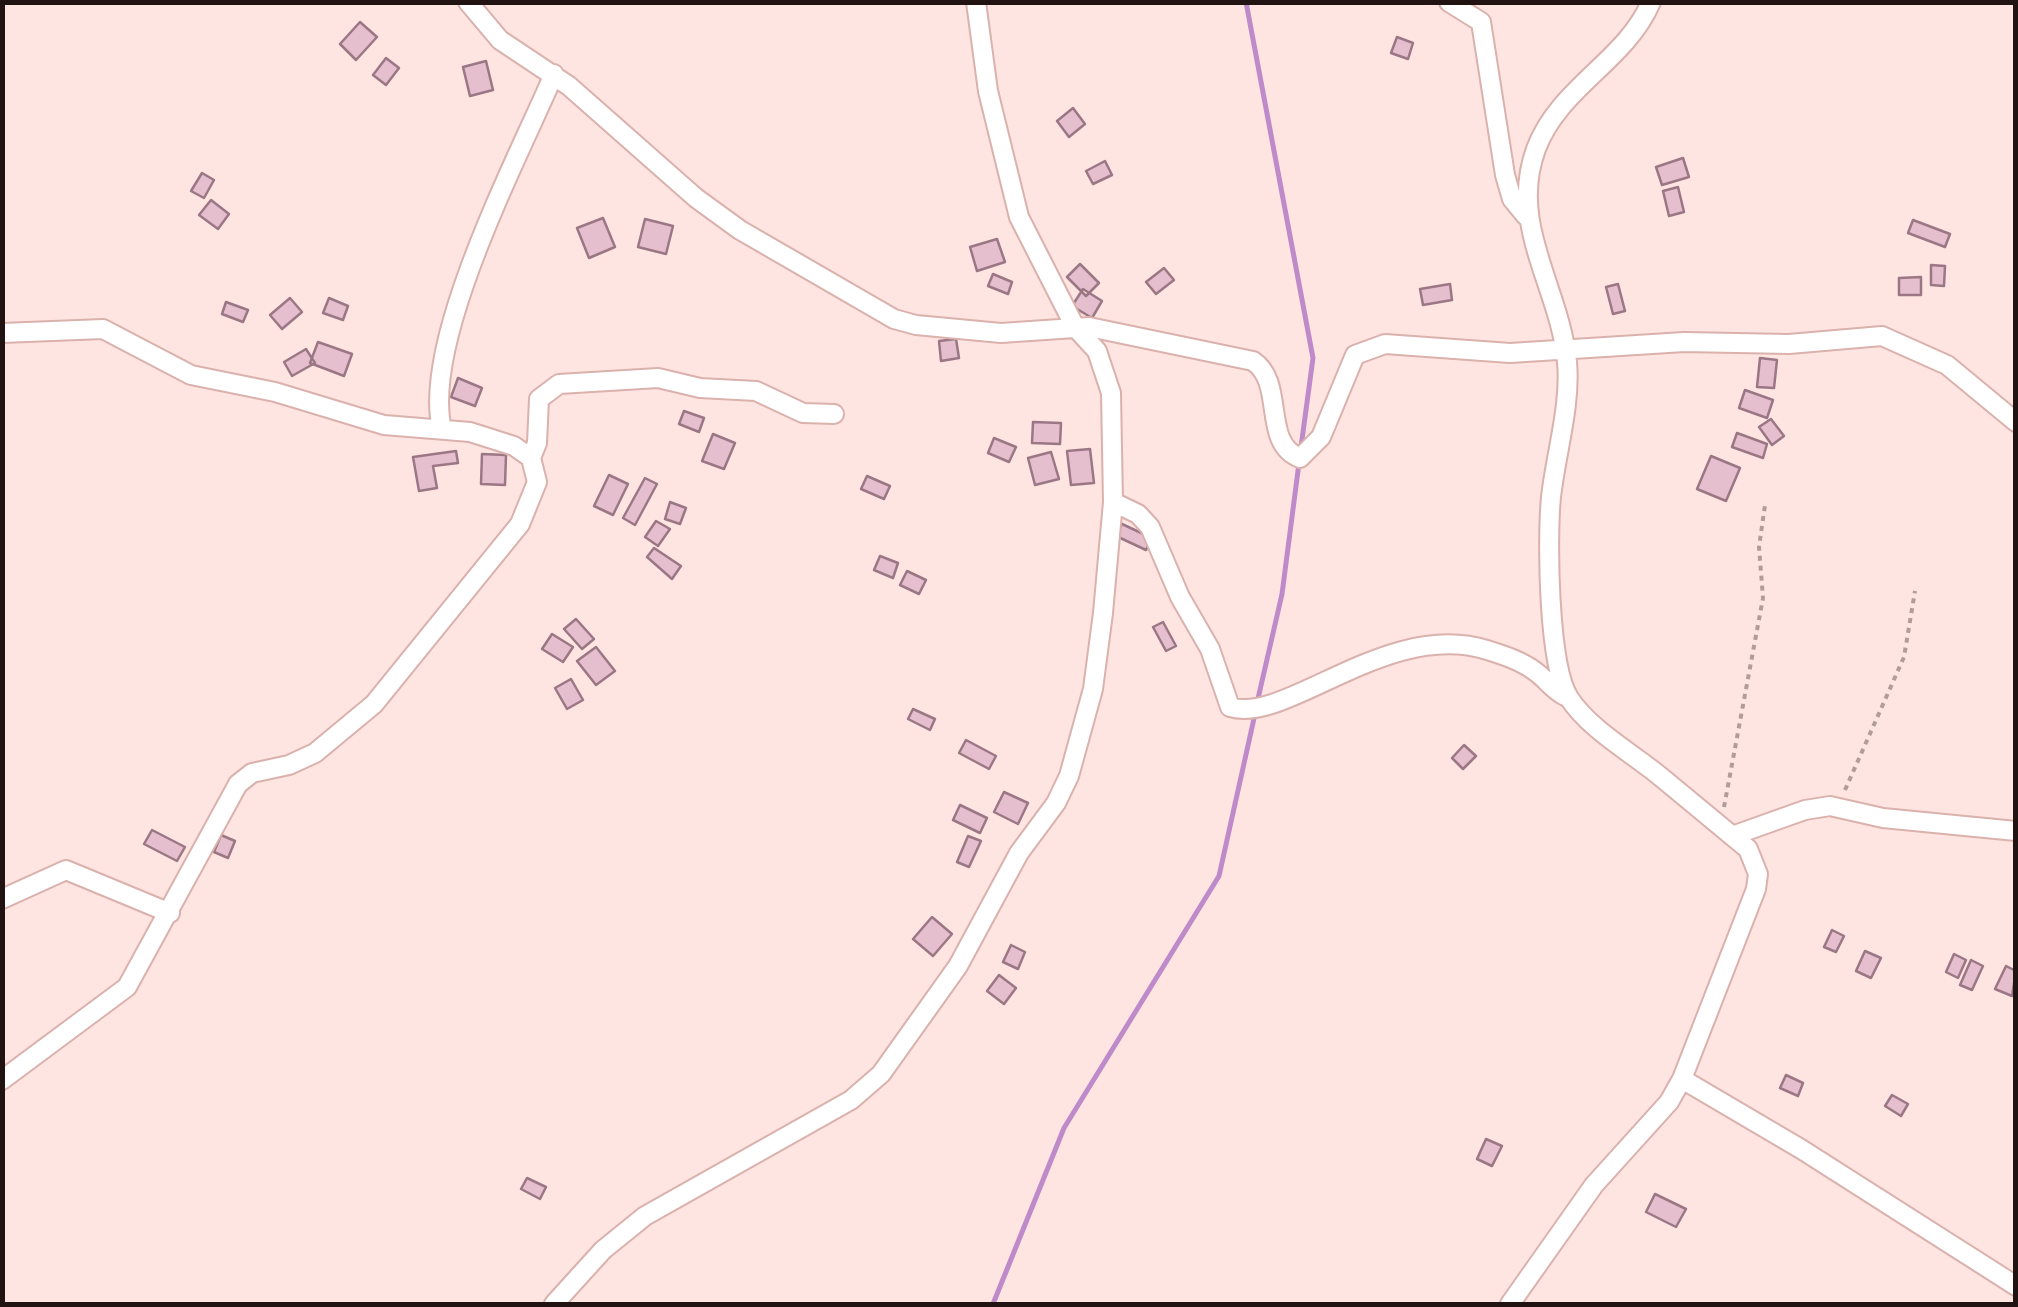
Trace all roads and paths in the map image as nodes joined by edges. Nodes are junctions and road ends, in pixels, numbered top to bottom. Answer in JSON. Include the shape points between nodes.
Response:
{"nodes":[{"id":1,"x":468,"y":2,"type":"edge"},
{"id":2,"x":976,"y":2,"type":"edge"},
{"id":3,"x":1449,"y":2,"type":"edge"},
{"id":4,"x":1652,"y":2,"type":"edge"},
{"id":5,"x":554,"y":74,"type":"junction"},
{"id":6,"x":1526,"y":216,"type":"junction"},
{"id":7,"x":1075,"y":327,"type":"junction"},
{"id":8,"x":2,"y":333,"type":"edge"},
{"id":9,"x":1565,"y":352,"type":"junction"},
{"id":10,"x":834,"y":414,"type":"dead end"},
{"id":11,"x":2016,"y":422,"type":"edge"},
{"id":12,"x":442,"y":429,"type":"junction"},
{"id":13,"x":531,"y":458,"type":"junction"},
{"id":14,"x":1114,"y":502,"type":"junction"},
{"id":15,"x":1765,"y":504,"type":"dead end"},
{"id":16,"x":1915,"y":591,"type":"dead end"},
{"id":17,"x":1570,"y":699,"type":"junction"},
{"id":18,"x":1835,"y":807,"type":"junction"},
{"id":19,"x":1727,"y":831,"type":"junction"},
{"id":20,"x":2016,"y":831,"type":"edge"},
{"id":21,"x":2,"y":899,"type":"edge"},
{"id":22,"x":170,"y":913,"type":"junction"},
{"id":23,"x":1682,"y":1079,"type":"junction"},
{"id":24,"x":2,"y":1080,"type":"edge"},
{"id":25,"x":2016,"y":1286,"type":"edge"},
{"id":26,"x":554,"y":1304,"type":"edge"},
{"id":27,"x":1510,"y":1304,"type":"edge"}],
"edges":[{"from":1,"to":5,"type":"street","via":[[500,40]]},
{"from":2,"to":7,"type":"street","via":[[988,91],[1019,217]]},
{"from":3,"to":6,"type":"street","via":[[1480,22],[1508,188]]},
{"from":4,"to":6,"type":"street","via":[[1634,31],[1548,123],[1535,152]]},
{"from":5,"to":7,"type":"street","via":[[740,230],[894,319],[1001,333]]},
{"from":5,"to":12,"type":"street","via":[[454,310]]},
{"from":6,"to":9,"type":"street"},
{"from":7,"to":9,"type":"street","via":[[1253,361],[1270,382],[1287,451],[1300,458],[1321,437],[1356,355],[1370,346]]},
{"from":7,"to":14,"type":"street","via":[[1107,370]]},
{"from":8,"to":12,"type":"street","via":[[102,329],[191,375],[384,425]]},
{"from":9,"to":11,"type":"street","via":[[1882,336],[1946,365]]},
{"from":9,"to":17,"type":"street","via":[[1550,532],[1556,665]]},
{"from":10,"to":13,"type":"street","via":[[803,413],[756,391],[658,378],[559,384],[539,399]]},
{"from":12,"to":13,"type":"street","via":[[492,438]]},
{"from":13,"to":22,"type":"street","via":[[536,482],[530,508],[502,548],[348,729],[303,760],[242,778]]},
{"from":14,"to":17,"type":"street","via":[[1150,527],[1210,648],[1230,706],[1268,704],[1374,658],[1433,644],[1509,658]]},
{"from":14,"to":26,"type":"street","via":[[1092,690],[1069,776],[958,966],[862,1092],[645,1216]]},
{"from":15,"to":19,"type":"path","via":[[1759,546],[1763,598]]},
{"from":16,"to":18,"type":"path","via":[[1904,656]]},
{"from":17,"to":19,"type":"street"},
{"from":18,"to":19,"type":"street"},
{"from":18,"to":20,"type":"street"},
{"from":19,"to":23,"type":"street","via":[[1756,862],[1756,890]]},
{"from":21,"to":22,"type":"street","via":[[66,870]]},
{"from":22,"to":24,"type":"street","via":[[127,987]]},
{"from":23,"to":25,"type":"street"},
{"from":23,"to":27,"type":"street","via":[[1594,1185]]}]}
